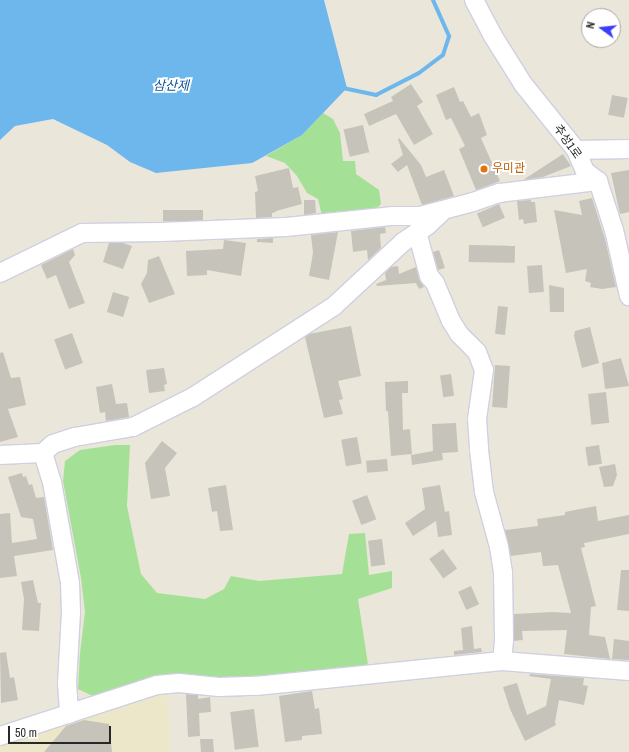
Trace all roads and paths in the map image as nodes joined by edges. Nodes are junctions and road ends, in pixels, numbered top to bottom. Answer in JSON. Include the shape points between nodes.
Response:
{"nodes":[{"id":1,"x":474,"y":0,"type":"edge"},
{"id":2,"x":629,"y":149,"type":"edge"},
{"id":3,"x":576,"y":150,"type":"junction"},
{"id":4,"x":598,"y":180,"type":"junction"},
{"id":5,"x":445,"y":209,"type":"junction"},
{"id":6,"x":417,"y":232,"type":"junction"},
{"id":7,"x":0,"y":273,"type":"edge"},
{"id":8,"x":629,"y":296,"type":"edge"},
{"id":9,"x":44,"y":453,"type":"junction"},
{"id":10,"x":0,"y":455,"type":"edge"},
{"id":11,"x":502,"y":662,"type":"junction"},
{"id":12,"x":629,"y":671,"type":"edge"},
{"id":13,"x":69,"y":714,"type":"junction"},
{"id":14,"x":0,"y":736,"type":"edge"}],
"edges":[{"from":1,"to":3,"type":"street","name":"추성1로","via":[[523,84]]},
{"from":2,"to":3,"type":"street"},
{"from":3,"to":4,"type":"street","name":"추성1로","via":[[585,171]]},
{"from":4,"to":5,"type":"street","via":[[499,193]]},
{"from":4,"to":8,"type":"street","via":[[614,230]]},
{"from":5,"to":6,"type":"street"},
{"from":5,"to":7,"type":"street","via":[[420,216],[393,216],[286,227],[82,233]]},
{"from":6,"to":9,"type":"street","via":[[334,306],[193,397],[133,427],[75,437],[53,444]]},
{"from":6,"to":11,"type":"street","via":[[430,276],[451,321],[459,334],[477,352],[484,370],[477,419],[484,492],[499,547],[503,573]]},
{"from":9,"to":10,"type":"street"},
{"from":9,"to":13,"type":"street","via":[[52,482],[70,583],[67,682]]},
{"from":11,"to":12,"type":"street"},
{"from":11,"to":13,"type":"street","via":[[256,686],[219,687],[179,683],[157,685]]},
{"from":13,"to":14,"type":"street"}]}
